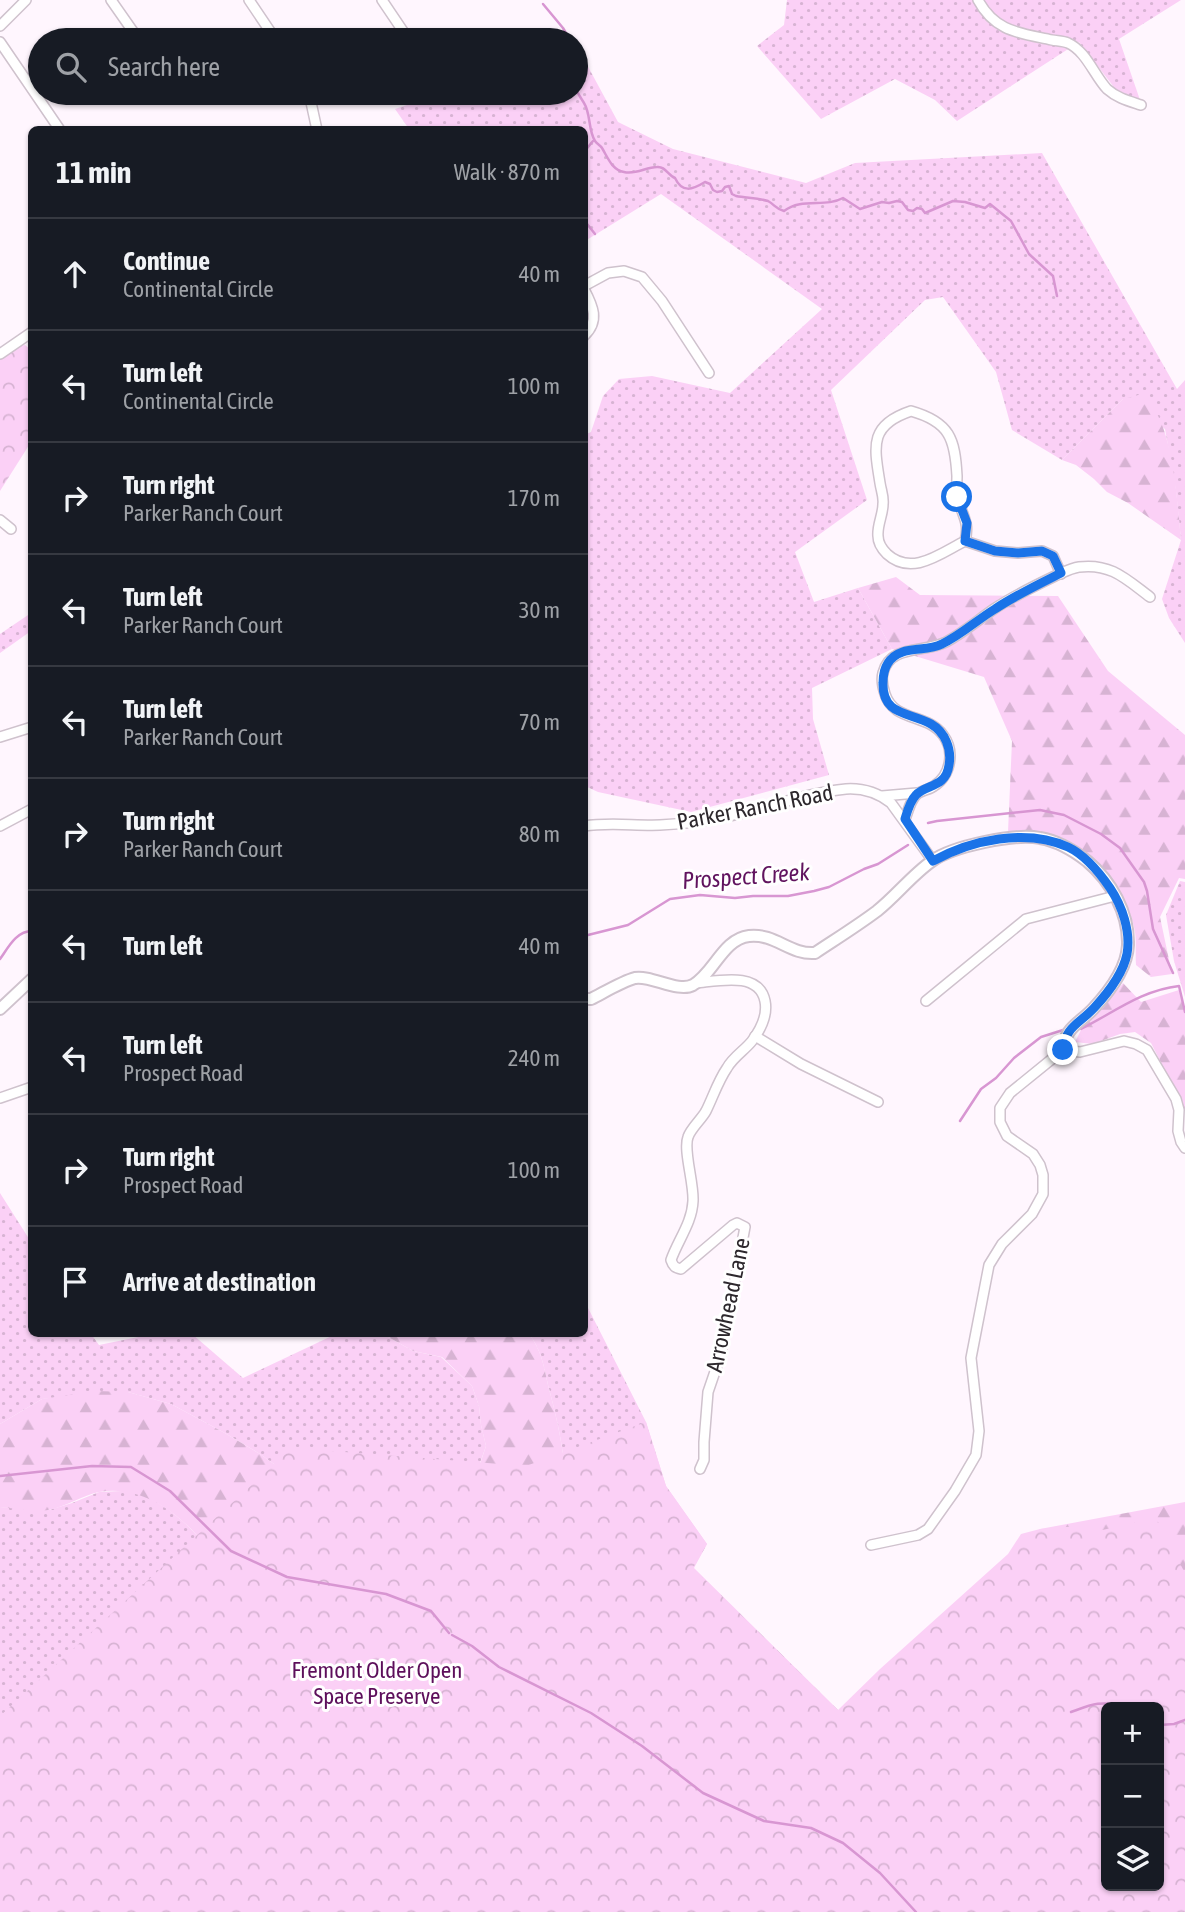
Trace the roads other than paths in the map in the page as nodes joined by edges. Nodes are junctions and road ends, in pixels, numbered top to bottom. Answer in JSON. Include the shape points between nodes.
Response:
{"nodes":[{"id":1,"x":26,"y":0,"type":"edge"},
{"id":2,"x":111,"y":0,"type":"edge"},
{"id":3,"x":249,"y":0,"type":"edge"},
{"id":4,"x":382,"y":0,"type":"edge"},
{"id":5,"x":978,"y":0,"type":"edge"},
{"id":6,"x":0,"y":26,"type":"edge"},
{"id":7,"x":131,"y":28,"type":"edge"},
{"id":8,"x":268,"y":28,"type":"edge"},
{"id":9,"x":401,"y":28,"type":"edge"},
{"id":10,"x":0,"y":42,"type":"edge"},
{"id":11,"x":28,"y":83,"type":"edge"},
{"id":12,"x":43,"y":105,"type":"edge"},
{"id":13,"x":312,"y":105,"type":"edge"},
{"id":14,"x":1141,"y":106,"type":"dead end"},
{"id":15,"x":57,"y":126,"type":"edge"},
{"id":16,"x":316,"y":126,"type":"edge"},
{"id":17,"x":588,"y":285,"type":"edge"},
{"id":18,"x":588,"y":295,"type":"edge"},
{"id":19,"x":588,"y":333,"type":"edge"},
{"id":20,"x":28,"y":336,"type":"edge"},
{"id":21,"x":0,"y":354,"type":"edge"},
{"id":22,"x":709,"y":373,"type":"dead end"},
{"id":23,"x":0,"y":520,"type":"edge"},
{"id":24,"x":11,"y":529,"type":"dead end"},
{"id":25,"x":965,"y":541,"type":"junction"},
{"id":26,"x":1061,"y":573,"type":"junction"},
{"id":27,"x":1150,"y":597,"type":"dead end"},
{"id":28,"x":28,"y":728,"type":"edge"},
{"id":29,"x":0,"y":737,"type":"edge"},
{"id":30,"x":917,"y":793,"type":"junction"},
{"id":31,"x":882,"y":796,"type":"junction"},
{"id":32,"x":28,"y":811,"type":"edge"},
{"id":33,"x":905,"y":819,"type":"junction"},
{"id":34,"x":0,"y":826,"type":"edge"},
{"id":35,"x":588,"y":826,"type":"edge"},
{"id":36,"x":933,"y":861,"type":"junction"},
{"id":37,"x":1115,"y":896,"type":"junction"},
{"id":38,"x":28,"y":983,"type":"edge"},
{"id":39,"x":696,"y":983,"type":"junction"},
{"id":40,"x":588,"y":999,"type":"edge"},
{"id":41,"x":926,"y":1001,"type":"dead end"},
{"id":42,"x":0,"y":1009,"type":"edge"},
{"id":43,"x":755,"y":1036,"type":"junction"},
{"id":44,"x":1063,"y":1050,"type":"junction"},
{"id":45,"x":28,"y":1088,"type":"edge"},
{"id":46,"x":0,"y":1098,"type":"edge"},
{"id":47,"x":877,"y":1102,"type":"dead end"},
{"id":48,"x":1185,"y":1147,"type":"edge"},
{"id":49,"x":700,"y":1469,"type":"dead end"},
{"id":50,"x":871,"y":1545,"type":"dead end"}],
"edges":[{"from":1,"to":6,"type":"street"},
{"from":2,"to":7,"type":"street"},
{"from":3,"to":8,"type":"street"},
{"from":4,"to":9,"type":"street"},
{"from":5,"to":14,"type":"street","via":[[1002,27],[1077,48],[1106,87]]},
{"from":10,"to":11,"type":"street"},
{"from":12,"to":15,"type":"street"},
{"from":13,"to":16,"type":"street"},
{"from":17,"to":22,"type":"street","via":[[608,273],[624,271],[642,277]]},
{"from":18,"to":19,"type":"street","via":[[594,308]]},
{"from":20,"to":21,"type":"street"},
{"from":23,"to":24,"type":"street"},
{"from":25,"to":25,"type":"street","via":[[967,523],[957,497],[952,438],[940,423],[911,411],[887,422],[875,445],[884,503],[877,538],[881,547],[894,559],[915,565]]},
{"from":25,"to":26,"type":"street","via":[[1007,552],[1042,551],[1053,556]]},
{"from":26,"to":27,"type":"street","via":[[1094,566],[1114,571]]},
{"from":26,"to":30,"type":"street","via":[[996,608],[951,640],[913,649],[888,663],[882,687],[887,701],[899,713],[931,724],[950,750],[946,776]]},
{"from":28,"to":29,"type":"street"},
{"from":30,"to":31,"type":"street","name":"Parker Ranch Road"},
{"from":30,"to":33,"type":"street"},
{"from":31,"to":33,"type":"street","name":"Parker Ranch Road"},
{"from":31,"to":35,"type":"street","name":"Parker Ranch Road","via":[[847,789],[718,819]]},
{"from":32,"to":34,"type":"street"},
{"from":33,"to":36,"type":"street","name":"Parker Ranch Road"},
{"from":36,"to":37,"type":"street","via":[[952,851],[1001,839],[1039,838],[1069,848],[1099,871]]},
{"from":36,"to":39,"type":"street","via":[[877,911],[815,953],[805,954],[761,936],[745,936],[729,946]]},
{"from":37,"to":41,"type":"street","via":[[1026,919]]},
{"from":37,"to":44,"type":"street","via":[[1128,930],[1127,956],[1115,982],[1064,1037]]},
{"from":38,"to":42,"type":"street"},
{"from":39,"to":40,"type":"street","via":[[687,987],[636,978]]},
{"from":39,"to":43,"type":"street","name":"Arrowhead Lane","via":[[728,979],[758,987],[766,1015]]},
{"from":43,"to":47,"type":"street"},
{"from":43,"to":49,"type":"street","name":"Arrowhead Lane","via":[[727,1066],[688,1137],[693,1204],[671,1260],[681,1269],[733,1225],[745,1227],[721,1353],[708,1392]]},
{"from":44,"to":48,"type":"street","via":[[1080,1052],[1124,1041],[1147,1050],[1176,1099],[1178,1131]]},
{"from":44,"to":50,"type":"street","via":[[1010,1093],[1000,1108],[1007,1136],[1033,1154],[1040,1165],[1042,1194],[1032,1214],[1002,1244],[989,1265],[971,1358],[979,1431],[976,1455],[928,1529]]},
{"from":45,"to":46,"type":"street"}]}
